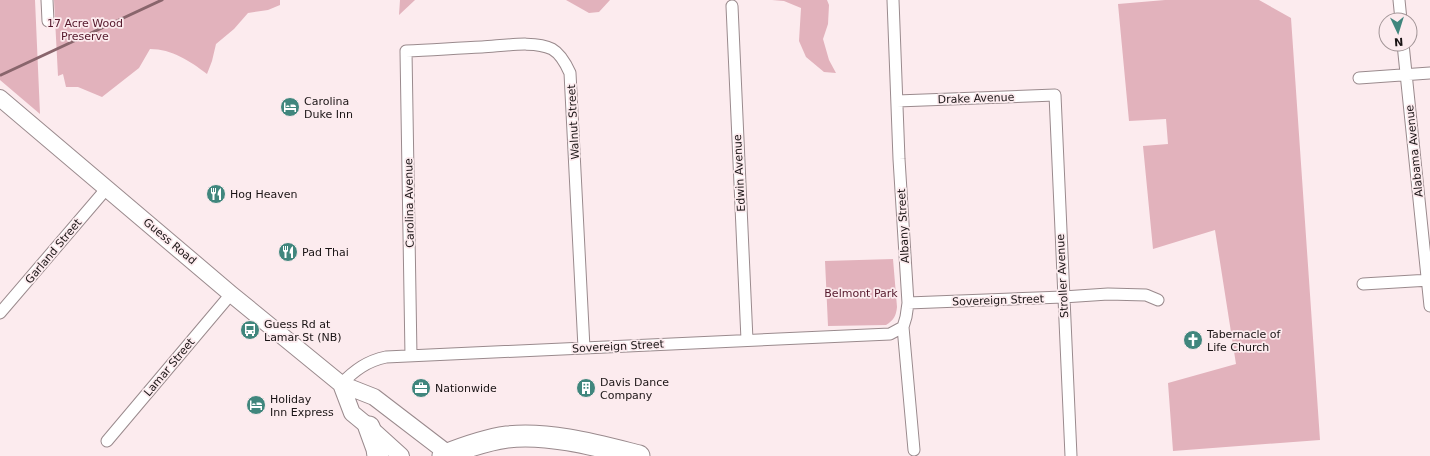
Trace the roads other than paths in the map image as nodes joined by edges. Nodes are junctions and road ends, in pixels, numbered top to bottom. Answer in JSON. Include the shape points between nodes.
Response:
{"nodes":[{"id":1,"x":47,"y":0,"type":"edge"},
{"id":2,"x":893,"y":0,"type":"edge"},
{"id":3,"x":1399,"y":0,"type":"edge"},
{"id":4,"x":732,"y":6,"type":"dead end"},
{"id":5,"x":1400,"y":12,"type":"edge"},
{"id":6,"x":48,"y":21,"type":"dead end"},
{"id":7,"x":406,"y":51,"type":"joint"},
{"id":8,"x":1404,"y":52,"type":"edge"},
{"id":9,"x":1430,"y":74,"type":"edge"},
{"id":10,"x":1406,"y":75,"type":"junction"},
{"id":11,"x":1359,"y":78,"type":"dead end"},
{"id":12,"x":1054,"y":95,"type":"joint"},
{"id":13,"x":0,"y":98,"type":"edge"},
{"id":14,"x":898,"y":101,"type":"junction"},
{"id":15,"x":106,"y":188,"type":"junction"},
{"id":16,"x":1429,"y":280,"type":"edge"},
{"id":17,"x":1364,"y":284,"type":"dead end"},
{"id":18,"x":231,"y":294,"type":"junction"},
{"id":19,"x":1063,"y":297,"type":"junction"},
{"id":20,"x":1158,"y":300,"type":"dead end"},
{"id":21,"x":908,"y":303,"type":"junction"},
{"id":22,"x":1430,"y":306,"type":"edge"},
{"id":23,"x":0,"y":313,"type":"edge"},
{"id":24,"x":903,"y":327,"type":"junction"},
{"id":25,"x":747,"y":340,"type":"junction"},
{"id":26,"x":584,"y":348,"type":"junction"},
{"id":27,"x":411,"y":356,"type":"junction"},
{"id":28,"x":340,"y":384,"type":"junction"},
{"id":29,"x":369,"y":427,"type":"junction"},
{"id":30,"x":107,"y":441,"type":"dead end"},
{"id":31,"x":914,"y":450,"type":"dead end"},
{"id":32,"x":447,"y":455,"type":"edge"},
{"id":33,"x":378,"y":456,"type":"edge"},
{"id":34,"x":401,"y":456,"type":"edge"},
{"id":35,"x":639,"y":456,"type":"edge"},
{"id":36,"x":1071,"y":456,"type":"edge"}],
"edges":[{"from":1,"to":6,"type":"street"},
{"from":2,"to":14,"type":"street","name":"Albany Street"},
{"from":3,"to":5,"type":"street"},
{"from":4,"to":25,"type":"street","name":"Edwin Avenue"},
{"from":7,"to":26,"type":"street","name":"Walnut Street","via":[[534,44],[552,49],[565,63],[571,82]]},
{"from":7,"to":27,"type":"street","name":"Carolina Avenue"},
{"from":8,"to":10,"type":"street","name":"Alabama Avenue"},
{"from":9,"to":10,"type":"street"},
{"from":10,"to":11,"type":"street"},
{"from":10,"to":16,"type":"street","name":"Alabama Avenue"},
{"from":12,"to":14,"type":"street","name":"Drake Avenue"},
{"from":12,"to":19,"type":"street","name":"Stroller Avenue"},
{"from":13,"to":15,"type":"main road","name":"Guess Road"},
{"from":14,"to":21,"type":"street","name":"Albany Street"},
{"from":15,"to":18,"type":"main road","name":"Guess Road"},
{"from":15,"to":23,"type":"street","name":"Garland Street"},
{"from":16,"to":17,"type":"street"},
{"from":16,"to":22,"type":"street","name":"Alabama Avenue"},
{"from":18,"to":28,"type":"main road","name":"Guess Road"},
{"from":18,"to":30,"type":"street","name":"Lamar Street"},
{"from":19,"to":20,"type":"street","name":"Sovereign Street","via":[[1146,295]]},
{"from":19,"to":21,"type":"street","name":"Sovereign Street"},
{"from":19,"to":36,"type":"street","name":"Stroller Avenue"},
{"from":21,"to":24,"type":"street","name":"Albany Street"},
{"from":24,"to":25,"type":"street","name":"Sovereign Street","via":[[890,334]]},
{"from":24,"to":31,"type":"street","name":"Albany Street"},
{"from":25,"to":26,"type":"street","name":"Sovereign Street"},
{"from":26,"to":27,"type":"street","name":"Sovereign Street"},
{"from":27,"to":28,"type":"street","name":"Sovereign Street","via":[[386,357],[368,362]]},
{"from":28,"to":29,"type":"main road","name":"Guess Road","via":[[352,413]]},
{"from":28,"to":32,"type":"main road","name":"Guess Road","via":[[374,397]]},
{"from":29,"to":33,"type":"highway"},
{"from":29,"to":34,"type":"main road","name":"Guess Road"},
{"from":32,"to":35,"type":"highway","via":[[489,440],[523,437],[569,441]]}]}
